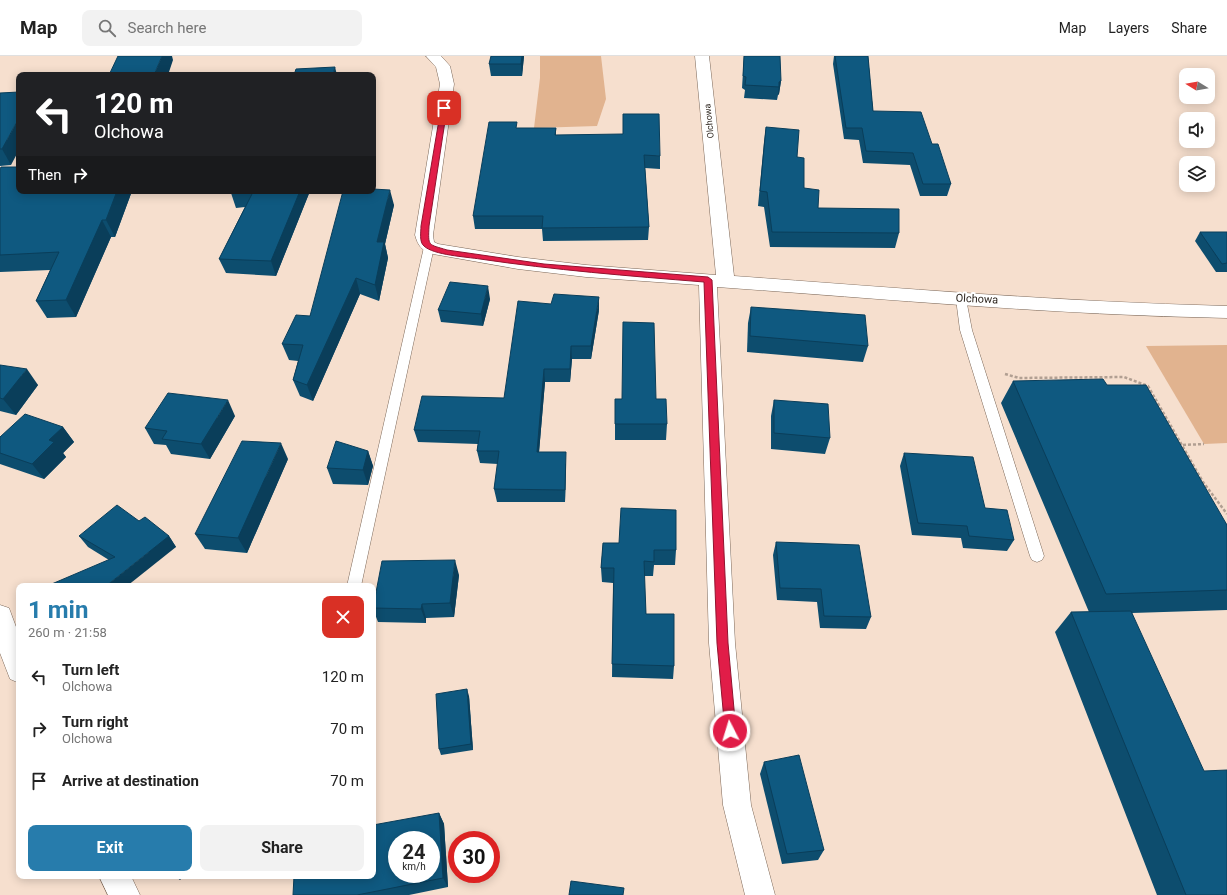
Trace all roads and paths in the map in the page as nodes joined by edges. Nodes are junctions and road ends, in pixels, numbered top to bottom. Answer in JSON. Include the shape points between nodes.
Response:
{"nodes":[{"id":1,"x":702,"y":56,"type":"edge"},
{"id":2,"x":440,"y":58,"type":"edge"},
{"id":3,"x":429,"y":247,"type":"junction"},
{"id":4,"x":717,"y":280,"type":"junction"},
{"id":5,"x":961,"y":298,"type":"junction"},
{"id":6,"x":1227,"y":312,"type":"edge"},
{"id":7,"x":974,"y":356,"type":"junction"},
{"id":8,"x":1204,"y":444,"type":"dead end"},
{"id":9,"x":1175,"y":445,"type":"edge"},
{"id":10,"x":1183,"y":445,"type":"junction"},
{"id":11,"x":1227,"y":514,"type":"edge"},
{"id":12,"x":1036,"y":556,"type":"dead end"},
{"id":13,"x":355,"y":583,"type":"edge"},
{"id":14,"x":0,"y":616,"type":"edge"},
{"id":15,"x":16,"y":662,"type":"edge"},
{"id":16,"x":116,"y":879,"type":"edge"},
{"id":17,"x":125,"y":895,"type":"edge"},
{"id":18,"x":760,"y":895,"type":"edge"}],
"edges":[{"from":1,"to":4,"type":"street","name":"Olchowa"},
{"from":2,"to":3,"type":"street","via":[[446,76],[446,93],[424,230],[424,240]]},
{"from":3,"to":4,"type":"street","name":"Olchowa","via":[[446,252],[544,266]]},
{"from":3,"to":13,"type":"lane"},
{"from":4,"to":5,"type":"street","name":"Olchowa"},
{"from":4,"to":18,"type":"street","via":[[723,650],[737,805]]},
{"from":5,"to":6,"type":"street","name":"Olchowa"},
{"from":5,"to":7,"type":"lane","via":[[966,330]]},
{"from":7,"to":10,"type":"path","via":[[995,371],[1019,378],[1124,377],[1148,386]]},
{"from":7,"to":12,"type":"lane"},
{"from":8,"to":10,"type":"path"},
{"from":9,"to":10,"type":"path"},
{"from":10,"to":11,"type":"path","via":[[1202,482]]},
{"from":14,"to":15,"type":"street"},
{"from":16,"to":17,"type":"street"}]}
